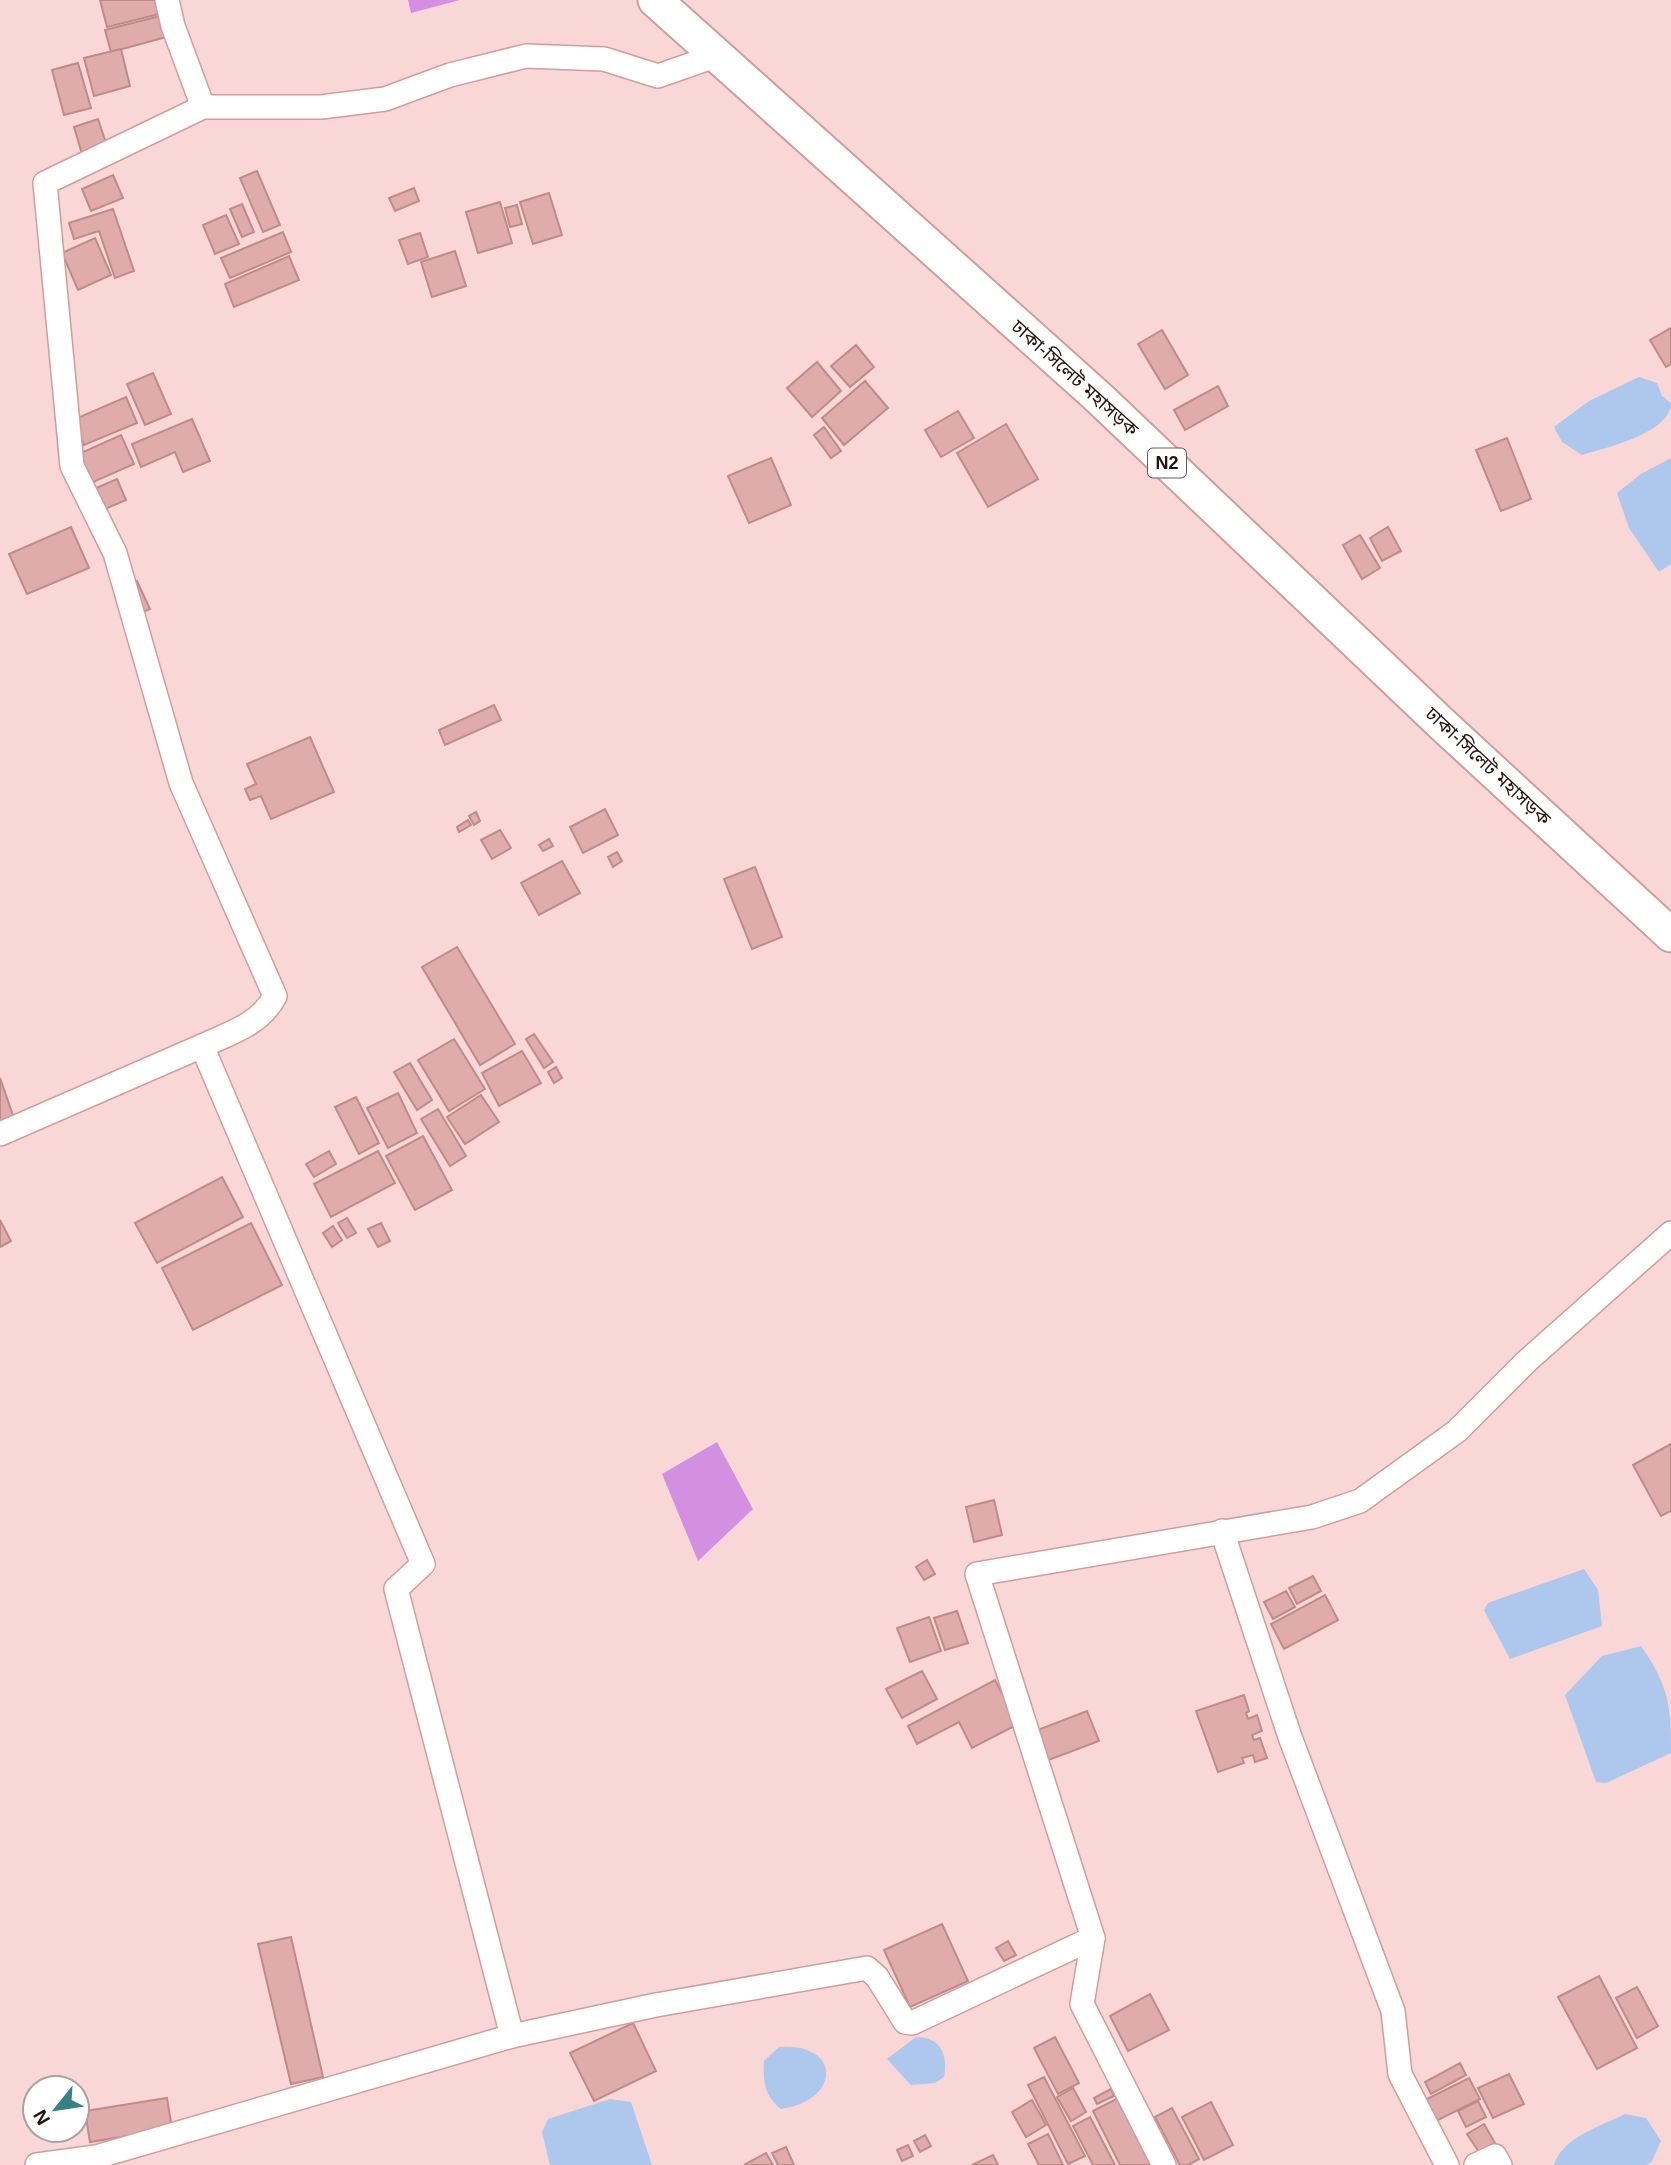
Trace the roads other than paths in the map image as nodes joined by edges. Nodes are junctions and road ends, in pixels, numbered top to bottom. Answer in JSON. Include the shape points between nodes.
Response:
{"nodes":[{"id":1,"x":167,"y":0,"type":"edge"},
{"id":2,"x":655,"y":0,"type":"edge"},
{"id":3,"x":715,"y":56,"type":"junction"},
{"id":4,"x":203,"y":107,"type":"junction"},
{"id":5,"x":1671,"y":935,"type":"edge"},
{"id":6,"x":202,"y":1046,"type":"junction"},
{"id":7,"x":0,"y":1134,"type":"edge"},
{"id":8,"x":1671,"y":1233,"type":"edge"},
{"id":9,"x":1223,"y":1531,"type":"junction"},
{"id":10,"x":1093,"y":1938,"type":"junction"},
{"id":11,"x":512,"y":2036,"type":"junction"},
{"id":12,"x":37,"y":2165,"type":"edge"},
{"id":13,"x":1164,"y":2165,"type":"edge"},
{"id":14,"x":1447,"y":2165,"type":"edge"},
{"id":15,"x":1476,"y":2165,"type":"edge"},
{"id":16,"x":1500,"y":2165,"type":"edge"}],
"edges":[{"from":1,"to":4,"type":"street"},
{"from":2,"to":3,"type":"highway","name":"ঢাকা-সিলেট মহাসড়ক","number":"N2"},
{"from":3,"to":4,"type":"street","via":[[658,76],[604,59],[526,56],[450,75],[385,99],[321,107]]},
{"from":3,"to":5,"type":"highway","name":"ঢাকা-সিলেট মহাসড়ক","number":"N2","via":[[1098,397]]},
{"from":4,"to":6,"type":"street","via":[[46,183],[72,466],[115,553],[181,783],[275,996],[268,1011],[250,1024]]},
{"from":6,"to":7,"type":"street"},
{"from":6,"to":11,"type":"street","via":[[423,1564],[396,1590]]},
{"from":8,"to":9,"type":"street","via":[[1527,1361],[1457,1432],[1360,1500],[1312,1517]]},
{"from":9,"to":10,"type":"street","via":[[978,1574]]},
{"from":9,"to":14,"type":"street","via":[[1290,1737],[1394,2011],[1400,2074]]},
{"from":10,"to":11,"type":"street","via":[[912,2023],[905,2022],[867,1968]]},
{"from":10,"to":13,"type":"street","via":[[1082,2004]]},
{"from":11,"to":12,"type":"street","via":[[96,2157]]},
{"from":15,"to":16,"type":"street","via":[[1496,2156]]}]}
